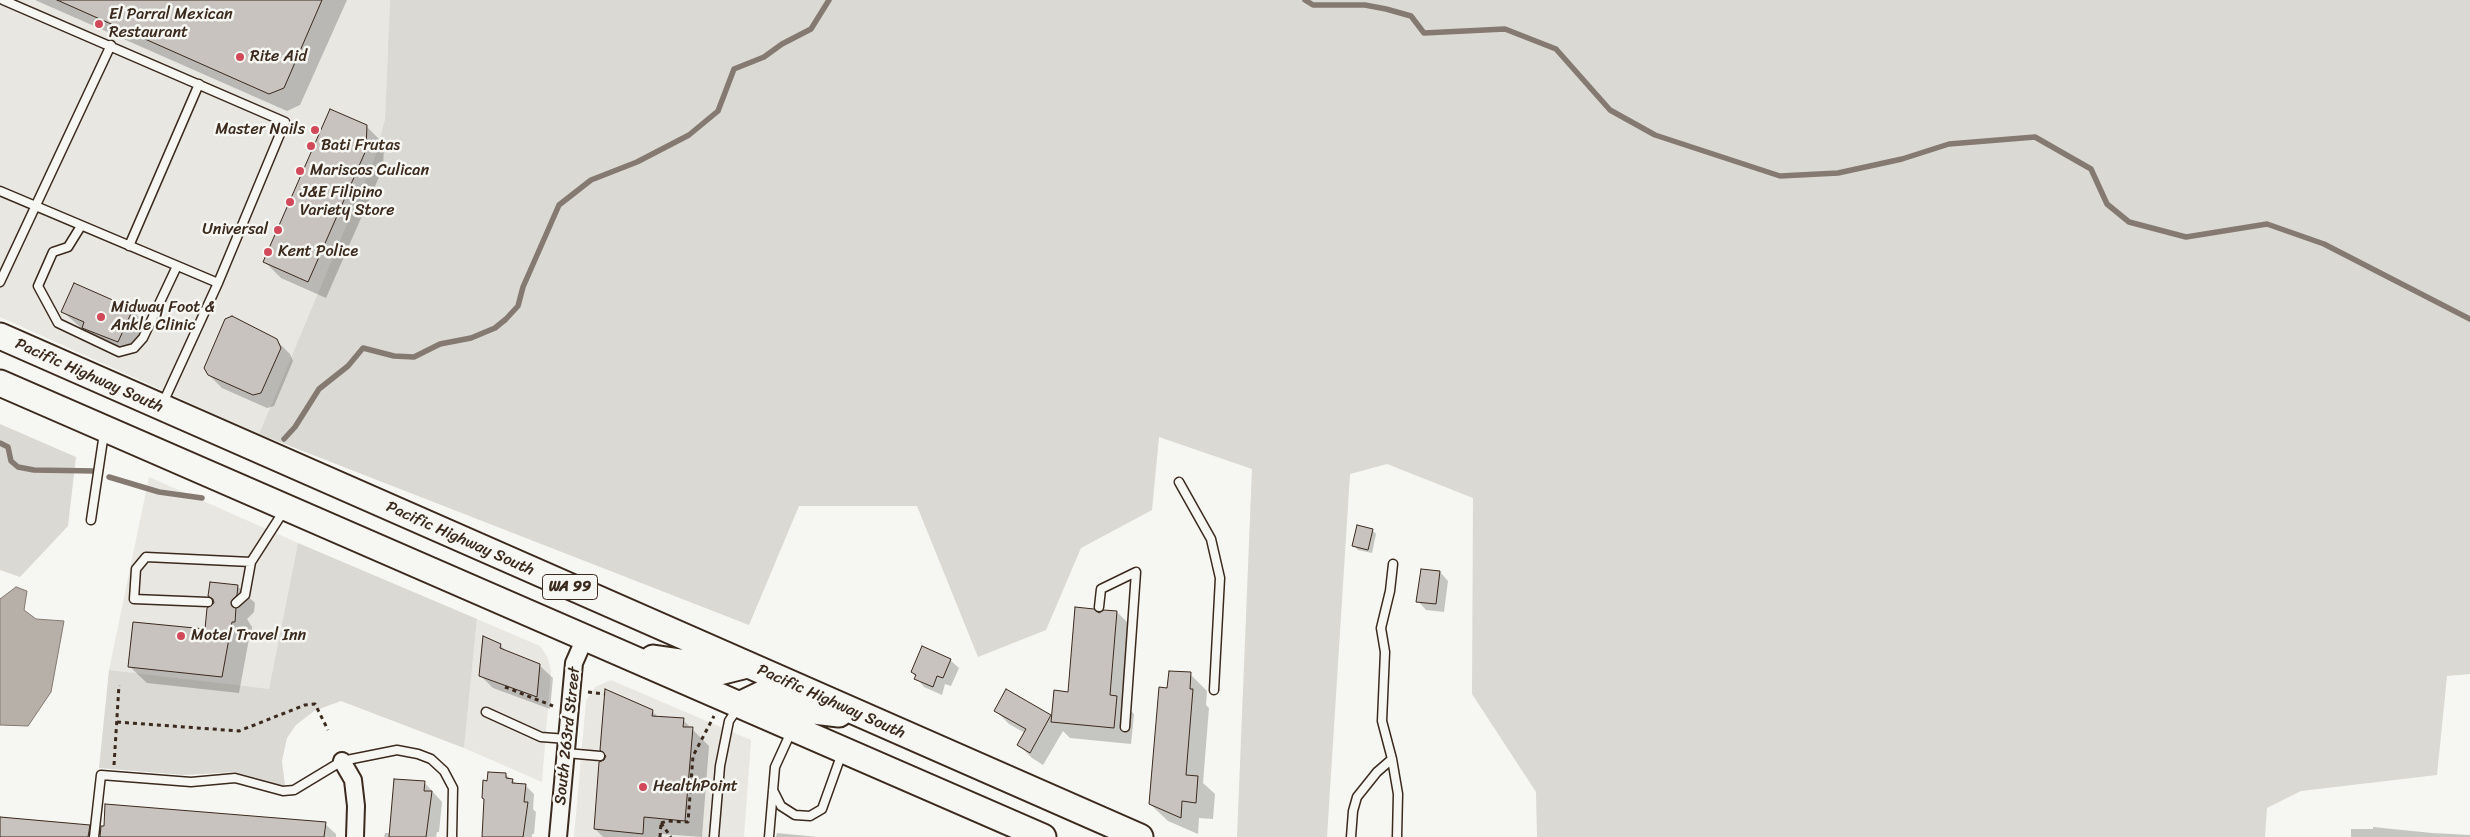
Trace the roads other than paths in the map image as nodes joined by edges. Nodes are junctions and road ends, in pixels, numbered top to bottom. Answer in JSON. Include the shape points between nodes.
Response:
{"nodes":[{"id":1,"x":4,"y":0,"type":"edge"},
{"id":2,"x":111,"y":45,"type":"junction"},
{"id":3,"x":199,"y":84,"type":"junction"},
{"id":4,"x":0,"y":191,"type":"edge"},
{"id":5,"x":36,"y":206,"type":"junction"},
{"id":6,"x":81,"y":226,"type":"junction"},
{"id":7,"x":129,"y":246,"type":"junction"},
{"id":8,"x":176,"y":266,"type":"junction"},
{"id":9,"x":0,"y":282,"type":"edge"},
{"id":10,"x":218,"y":284,"type":"junction"},
{"id":11,"x":0,"y":336,"type":"edge"},
{"id":12,"x":0,"y":383,"type":"edge"},
{"id":13,"x":160,"y":408,"type":"junction"},
{"id":14,"x":105,"y":430,"type":"junction"},
{"id":15,"x":1179,"y":482,"type":"dead end"},
{"id":16,"x":286,"y":508,"type":"junction"},
{"id":17,"x":91,"y":520,"type":"dead end"},
{"id":18,"x":251,"y":562,"type":"junction"},
{"id":19,"x":1393,"y":564,"type":"dead end"},
{"id":20,"x":208,"y":602,"type":"dead end"},
{"id":21,"x":236,"y":603,"type":"dead end"},
{"id":22,"x":1100,"y":607,"type":"dead end"},
{"id":23,"x":585,"y":638,"type":"junction"},
{"id":24,"x":621,"y":653,"type":"junction"},
{"id":25,"x":747,"y":665,"type":"junction"},
{"id":26,"x":1214,"y":690,"type":"dead end"},
{"id":27,"x":739,"y":705,"type":"junction"},
{"id":28,"x":486,"y":712,"type":"dead end"},
{"id":29,"x":868,"y":718,"type":"junction"},
{"id":30,"x":1125,"y":726,"type":"dead end"},
{"id":31,"x":793,"y":728,"type":"junction"},
{"id":32,"x":566,"y":746,"type":"junction"},
{"id":33,"x":844,"y":750,"type":"junction"},
{"id":34,"x":600,"y":756,"type":"dead end"},
{"id":35,"x":1392,"y":760,"type":"junction"},
{"id":36,"x":342,"y":761,"type":"junction"},
{"id":37,"x":773,"y":790,"type":"junction"},
{"id":38,"x":94,"y":837,"type":"edge"},
{"id":39,"x":354,"y":837,"type":"edge"},
{"id":40,"x":452,"y":837,"type":"edge"},
{"id":41,"x":558,"y":837,"type":"edge"},
{"id":42,"x":714,"y":837,"type":"edge"},
{"id":43,"x":769,"y":837,"type":"edge"},
{"id":44,"x":1043,"y":837,"type":"edge"},
{"id":45,"x":1140,"y":837,"type":"edge"},
{"id":46,"x":1351,"y":837,"type":"edge"},
{"id":47,"x":1397,"y":837,"type":"edge"}],
"edges":[{"from":1,"to":2,"type":"lane"},
{"from":2,"to":3,"type":"lane"},
{"from":2,"to":5,"type":"lane"},
{"from":3,"to":7,"type":"lane"},
{"from":3,"to":10,"type":"lane","via":[[285,122]]},
{"from":4,"to":5,"type":"lane"},
{"from":5,"to":6,"type":"lane"},
{"from":5,"to":9,"type":"lane"},
{"from":6,"to":7,"type":"lane"},
{"from":6,"to":8,"type":"lane","via":[[68,247],[53,252],[38,286],[58,323],[119,352],[134,348],[144,338]]},
{"from":7,"to":8,"type":"lane"},
{"from":8,"to":10,"type":"lane"},
{"from":10,"to":13,"type":"lane"},
{"from":11,"to":13,"type":"main road","name":"Pacific Highway South","number":"WA 99"},
{"from":12,"to":14,"type":"main road","number":"WA 99"},
{"from":13,"to":25,"type":"main road","name":"Pacific Highway South","number":"WA 99"},
{"from":14,"to":16,"type":"main road","number":"WA 99"},
{"from":14,"to":17,"type":"lane"},
{"from":15,"to":26,"type":"lane","via":[[1211,540],[1220,578]]},
{"from":16,"to":18,"type":"lane"},
{"from":16,"to":23,"type":"main road","number":"WA 99"},
{"from":18,"to":20,"type":"lane","via":[[146,556],[136,569],[134,599]]},
{"from":18,"to":21,"type":"lane","via":[[245,595]]},
{"from":19,"to":35,"type":"lane","via":[[1381,628],[1385,652],[1382,721]]},
{"from":22,"to":30,"type":"lane","via":[[1101,589],[1136,572]]},
{"from":23,"to":24,"type":"main road","number":"WA 99"},
{"from":23,"to":32,"type":"street","name":"South 263rd Street","via":[[574,663]]},
{"from":24,"to":25,"type":"main road","via":[[694,664],[715,673]]},
{"from":24,"to":27,"type":"main road","number":"WA 99"},
{"from":25,"to":29,"type":"main road","name":"Pacific Highway South","number":"WA 99"},
{"from":27,"to":29,"type":"main road","via":[[762,694],[797,709]]},
{"from":27,"to":31,"type":"main road","number":"WA 99"},
{"from":27,"to":42,"type":"lane","via":[[729,721],[720,766]]},
{"from":28,"to":32,"type":"lane"},
{"from":29,"to":45,"type":"main road","name":"Pacific Highway South","number":"WA 99"},
{"from":31,"to":33,"type":"main road","number":"WA 99"},
{"from":31,"to":37,"type":"lane","via":[[775,767]]},
{"from":32,"to":34,"type":"lane"},
{"from":32,"to":41,"type":"street","name":"South 263rd Street"},
{"from":33,"to":37,"type":"lane","via":[[822,808],[810,816],[795,815],[781,806]]},
{"from":33,"to":44,"type":"main road","number":"WA 99"},
{"from":35,"to":46,"type":"lane","via":[[1377,772],[1357,797]]},
{"from":35,"to":47,"type":"lane","via":[[1398,794]]},
{"from":36,"to":38,"type":"lane","via":[[294,790],[283,791],[235,778],[191,782],[101,775]]},
{"from":36,"to":39,"type":"street","via":[[353,780],[356,806]]},
{"from":36,"to":40,"type":"lane","via":[[397,750],[431,759],[444,771],[453,788]]},
{"from":37,"to":43,"type":"lane"}]}
